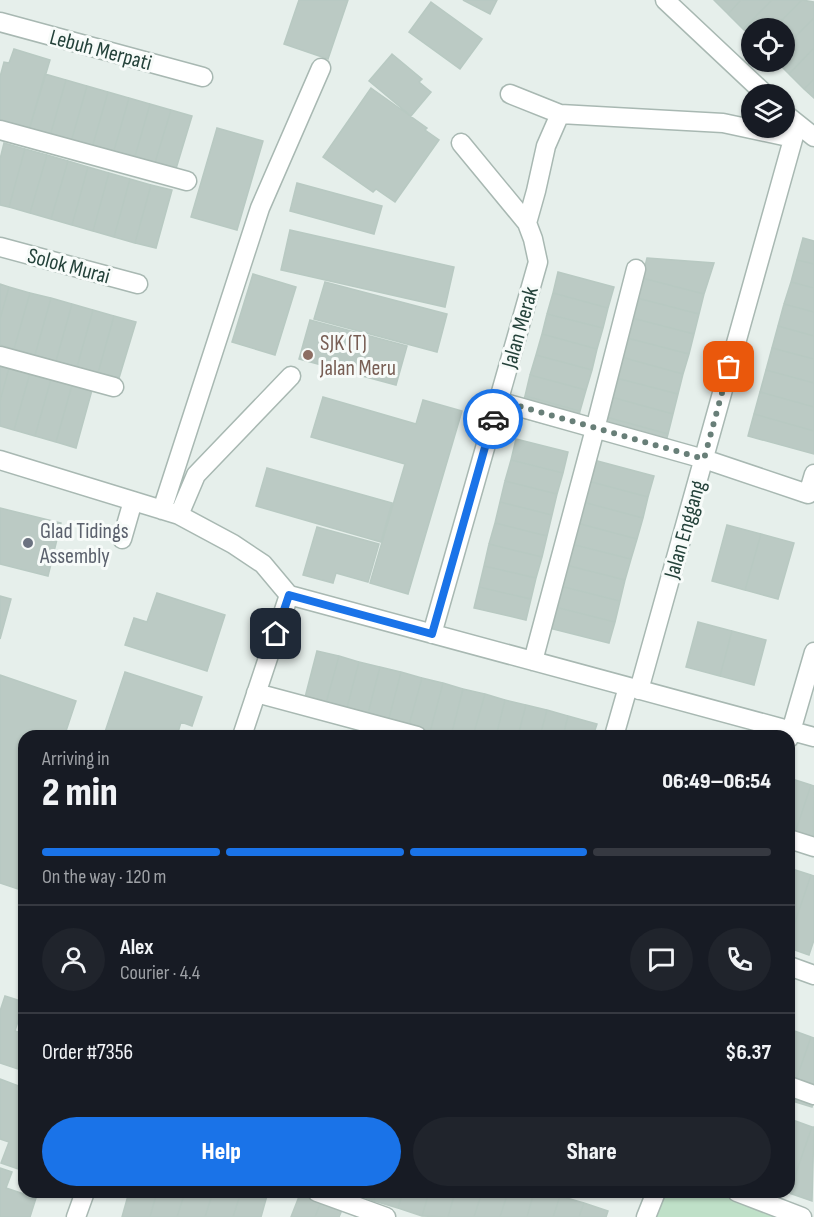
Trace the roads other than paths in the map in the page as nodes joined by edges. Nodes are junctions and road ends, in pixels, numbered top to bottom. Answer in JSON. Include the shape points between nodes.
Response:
{"nodes":[{"id":1,"x":665,"y":0,"type":"edge"},
{"id":2,"x":0,"y":22,"type":"edge"},
{"id":3,"x":321,"y":68,"type":"dead end"},
{"id":4,"x":203,"y":77,"type":"dead end"},
{"id":5,"x":754,"y":84,"type":"edge"},
{"id":6,"x":510,"y":94,"type":"dead end"},
{"id":7,"x":560,"y":114,"type":"junction"},
{"id":8,"x":741,"y":124,"type":"edge"},
{"id":9,"x":795,"y":127,"type":"edge"},
{"id":10,"x":0,"y":130,"type":"edge"},
{"id":11,"x":814,"y":137,"type":"edge"},
{"id":12,"x":789,"y":138,"type":"edge"},
{"id":13,"x":461,"y":144,"type":"dead end"},
{"id":14,"x":187,"y":181,"type":"dead end"},
{"id":15,"x":527,"y":223,"type":"junction"},
{"id":16,"x":0,"y":247,"type":"edge"},
{"id":17,"x":636,"y":269,"type":"dead end"},
{"id":18,"x":138,"y":284,"type":"dead end"},
{"id":19,"x":0,"y":356,"type":"edge"},
{"id":20,"x":291,"y":376,"type":"dead end"},
{"id":21,"x":114,"y":387,"type":"dead end"},
{"id":22,"x":498,"y":400,"type":"junction"},
{"id":23,"x":596,"y":429,"type":"junction"},
{"id":24,"x":704,"y":459,"type":"junction"},
{"id":25,"x":0,"y":460,"type":"edge"},
{"id":26,"x":814,"y":474,"type":"edge"},
{"id":27,"x":133,"y":501,"type":"junction"},
{"id":28,"x":171,"y":512,"type":"junction"},
{"id":29,"x":122,"y":539,"type":"dead end"},
{"id":30,"x":289,"y":595,"type":"junction"},
{"id":31,"x":432,"y":634,"type":"junction"},
{"id":32,"x":814,"y":652,"type":"edge"},
{"id":33,"x":533,"y":661,"type":"junction"},
{"id":34,"x":633,"y":688,"type":"junction"},
{"id":35,"x":256,"y":693,"type":"junction"},
{"id":36,"x":244,"y":730,"type":"edge"},
{"id":37,"x":395,"y":730,"type":"edge"},
{"id":38,"x":616,"y":730,"type":"edge"},
{"id":39,"x":773,"y":730,"type":"edge"},
{"id":40,"x":791,"y":730,"type":"edge"},
{"id":41,"x":795,"y":735,"type":"edge"},
{"id":42,"x":814,"y":737,"type":"edge"},
{"id":43,"x":795,"y":841,"type":"edge"},
{"id":44,"x":814,"y":847,"type":"edge"},
{"id":45,"x":795,"y":968,"type":"edge"},
{"id":46,"x":814,"y":975,"type":"edge"},
{"id":47,"x":795,"y":1088,"type":"edge"},
{"id":48,"x":814,"y":1095,"type":"edge"},
{"id":49,"x":83,"y":1198,"type":"edge"},
{"id":50,"x":334,"y":1198,"type":"edge"},
{"id":51,"x":654,"y":1198,"type":"edge"},
{"id":52,"x":753,"y":1198,"type":"edge"},
{"id":53,"x":76,"y":1217,"type":"edge"},
{"id":54,"x":386,"y":1217,"type":"edge"},
{"id":55,"x":646,"y":1217,"type":"edge"},
{"id":56,"x":802,"y":1217,"type":"edge"}],
"edges":[{"from":1,"to":5,"type":"street"},
{"from":2,"to":4,"type":"street","name":"Lebuh Merpati"},
{"from":3,"to":28,"type":"street","via":[[260,208]]},
{"from":6,"to":7,"type":"street"},
{"from":7,"to":8,"type":"street"},
{"from":7,"to":15,"type":"street","via":[[546,146]]},
{"from":9,"to":11,"type":"street"},
{"from":10,"to":14,"type":"street"},
{"from":12,"to":24,"type":"street","name":"Jalan Enggang"},
{"from":13,"to":15,"type":"street","name":"Jalan Merak"},
{"from":15,"to":22,"type":"street","name":"Jalan Merak","via":[[538,262]]},
{"from":16,"to":18,"type":"street","name":"Solok Murai"},
{"from":17,"to":23,"type":"street"},
{"from":19,"to":21,"type":"street"},
{"from":20,"to":28,"type":"street","via":[[196,475]]},
{"from":22,"to":23,"type":"street"},
{"from":22,"to":31,"type":"street","name":"Jalan Merak"},
{"from":23,"to":24,"type":"street"},
{"from":23,"to":33,"type":"street"},
{"from":24,"to":26,"type":"street","via":[[808,494]]},
{"from":24,"to":34,"type":"street","name":"Jalan Enggang"},
{"from":25,"to":27,"type":"street"},
{"from":27,"to":28,"type":"street"},
{"from":27,"to":29,"type":"street"},
{"from":28,"to":30,"type":"street","via":[[263,564]]},
{"from":30,"to":31,"type":"street"},
{"from":30,"to":35,"type":"street"},
{"from":31,"to":33,"type":"street"},
{"from":32,"to":40,"type":"street"},
{"from":33,"to":34,"type":"street"},
{"from":34,"to":38,"type":"street","name":"Jalan Enggang"},
{"from":34,"to":39,"type":"street"},
{"from":35,"to":36,"type":"street"},
{"from":35,"to":37,"type":"street"},
{"from":41,"to":42,"type":"street"},
{"from":43,"to":44,"type":"street"},
{"from":45,"to":46,"type":"street"},
{"from":47,"to":48,"type":"street"},
{"from":49,"to":53,"type":"street"},
{"from":50,"to":54,"type":"street"},
{"from":51,"to":55,"type":"street"},
{"from":52,"to":56,"type":"street"}]}
